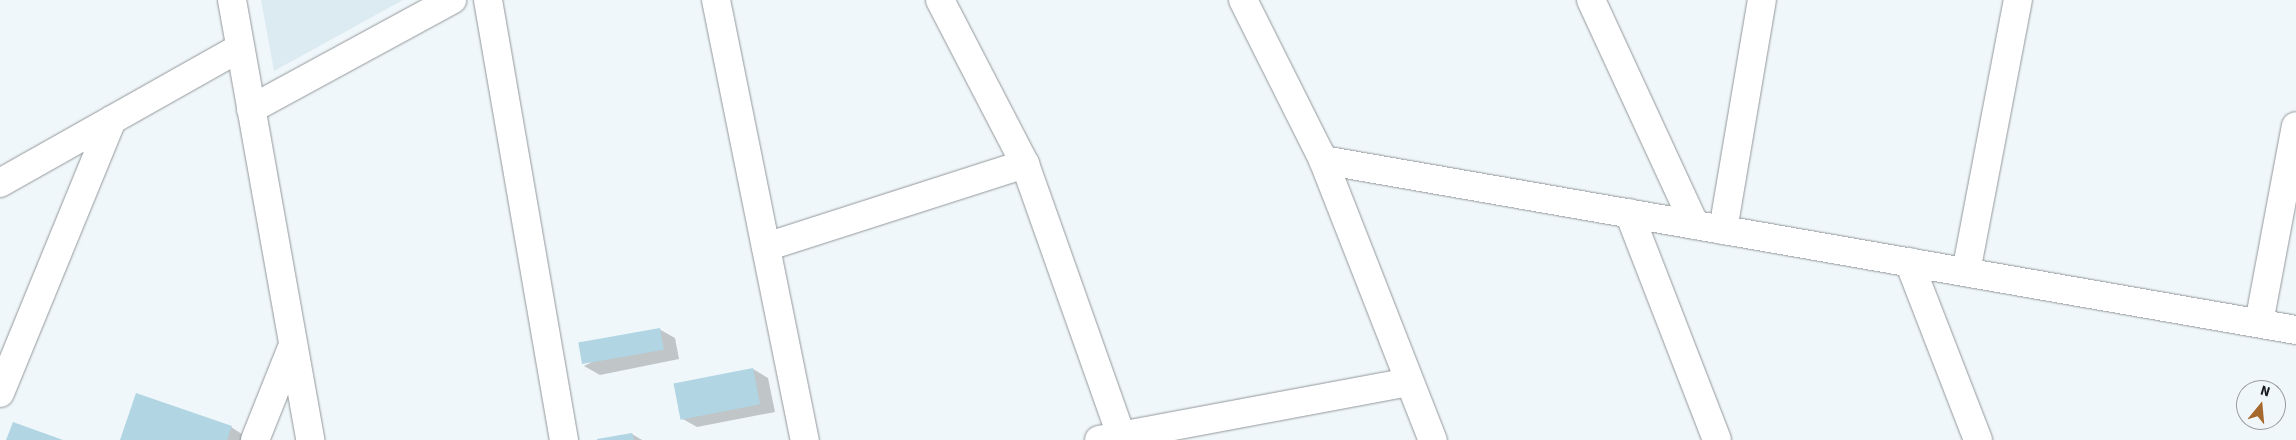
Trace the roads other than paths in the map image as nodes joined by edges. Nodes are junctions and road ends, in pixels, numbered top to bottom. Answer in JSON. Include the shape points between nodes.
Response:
{"nodes":[{"id":1,"x":232,"y":0,"type":"edge"},
{"id":2,"x":452,"y":0,"type":"edge"},
{"id":3,"x":488,"y":0,"type":"edge"},
{"id":4,"x":716,"y":0,"type":"edge"},
{"id":5,"x":940,"y":0,"type":"edge"},
{"id":6,"x":1242,"y":0,"type":"edge"},
{"id":7,"x":1591,"y":0,"type":"edge"},
{"id":8,"x":1762,"y":0,"type":"edge"},
{"id":9,"x":2018,"y":0,"type":"edge"},
{"id":10,"x":240,"y":48,"type":"junction"},
{"id":11,"x":251,"y":109,"type":"junction"},
{"id":12,"x":112,"y":120,"type":"junction"},
{"id":13,"x":2296,"y":126,"type":"edge"},
{"id":14,"x":1323,"y":160,"type":"junction"},
{"id":15,"x":1025,"y":164,"type":"junction"},
{"id":16,"x":0,"y":183,"type":"edge"},
{"id":17,"x":1629,"y":213,"type":"junction"},
{"id":18,"x":1695,"y":225,"type":"junction"},
{"id":19,"x":1723,"y":230,"type":"junction"},
{"id":20,"x":766,"y":247,"type":"junction"},
{"id":21,"x":1909,"y":262,"type":"junction"},
{"id":22,"x":1966,"y":272,"type":"junction"},
{"id":23,"x":2259,"y":323,"type":"junction"},
{"id":24,"x":2296,"y":330,"type":"edge"},
{"id":25,"x":293,"y":345,"type":"junction"},
{"id":26,"x":1409,"y":382,"type":"junction"},
{"id":27,"x":0,"y":393,"type":"edge"},
{"id":28,"x":1114,"y":438,"type":"edge"},
{"id":29,"x":255,"y":440,"type":"edge"},
{"id":30,"x":310,"y":440,"type":"edge"},
{"id":31,"x":564,"y":440,"type":"edge"},
{"id":32,"x":805,"y":440,"type":"edge"},
{"id":33,"x":1432,"y":440,"type":"edge"},
{"id":34,"x":1717,"y":440,"type":"edge"},
{"id":35,"x":1978,"y":440,"type":"edge"}],
"edges":[{"from":1,"to":10,"type":"street"},
{"from":2,"to":11,"type":"street"},
{"from":3,"to":31,"type":"street"},
{"from":4,"to":20,"type":"street"},
{"from":5,"to":15,"type":"street"},
{"from":6,"to":14,"type":"street"},
{"from":7,"to":18,"type":"street"},
{"from":8,"to":19,"type":"street"},
{"from":9,"to":22,"type":"street"},
{"from":10,"to":11,"type":"street"},
{"from":10,"to":12,"type":"street"},
{"from":11,"to":25,"type":"street"},
{"from":12,"to":16,"type":"street"},
{"from":12,"to":27,"type":"street"},
{"from":13,"to":23,"type":"street"},
{"from":14,"to":17,"type":"street"},
{"from":14,"to":26,"type":"street"},
{"from":15,"to":20,"type":"street"},
{"from":15,"to":28,"type":"street"},
{"from":17,"to":18,"type":"street"},
{"from":17,"to":34,"type":"street"},
{"from":18,"to":19,"type":"street"},
{"from":19,"to":21,"type":"street"},
{"from":20,"to":32,"type":"street"},
{"from":21,"to":22,"type":"street"},
{"from":21,"to":35,"type":"street"},
{"from":22,"to":23,"type":"street"},
{"from":23,"to":24,"type":"street"},
{"from":25,"to":29,"type":"street"},
{"from":25,"to":30,"type":"street"},
{"from":26,"to":28,"type":"street"},
{"from":26,"to":33,"type":"street"}]}
